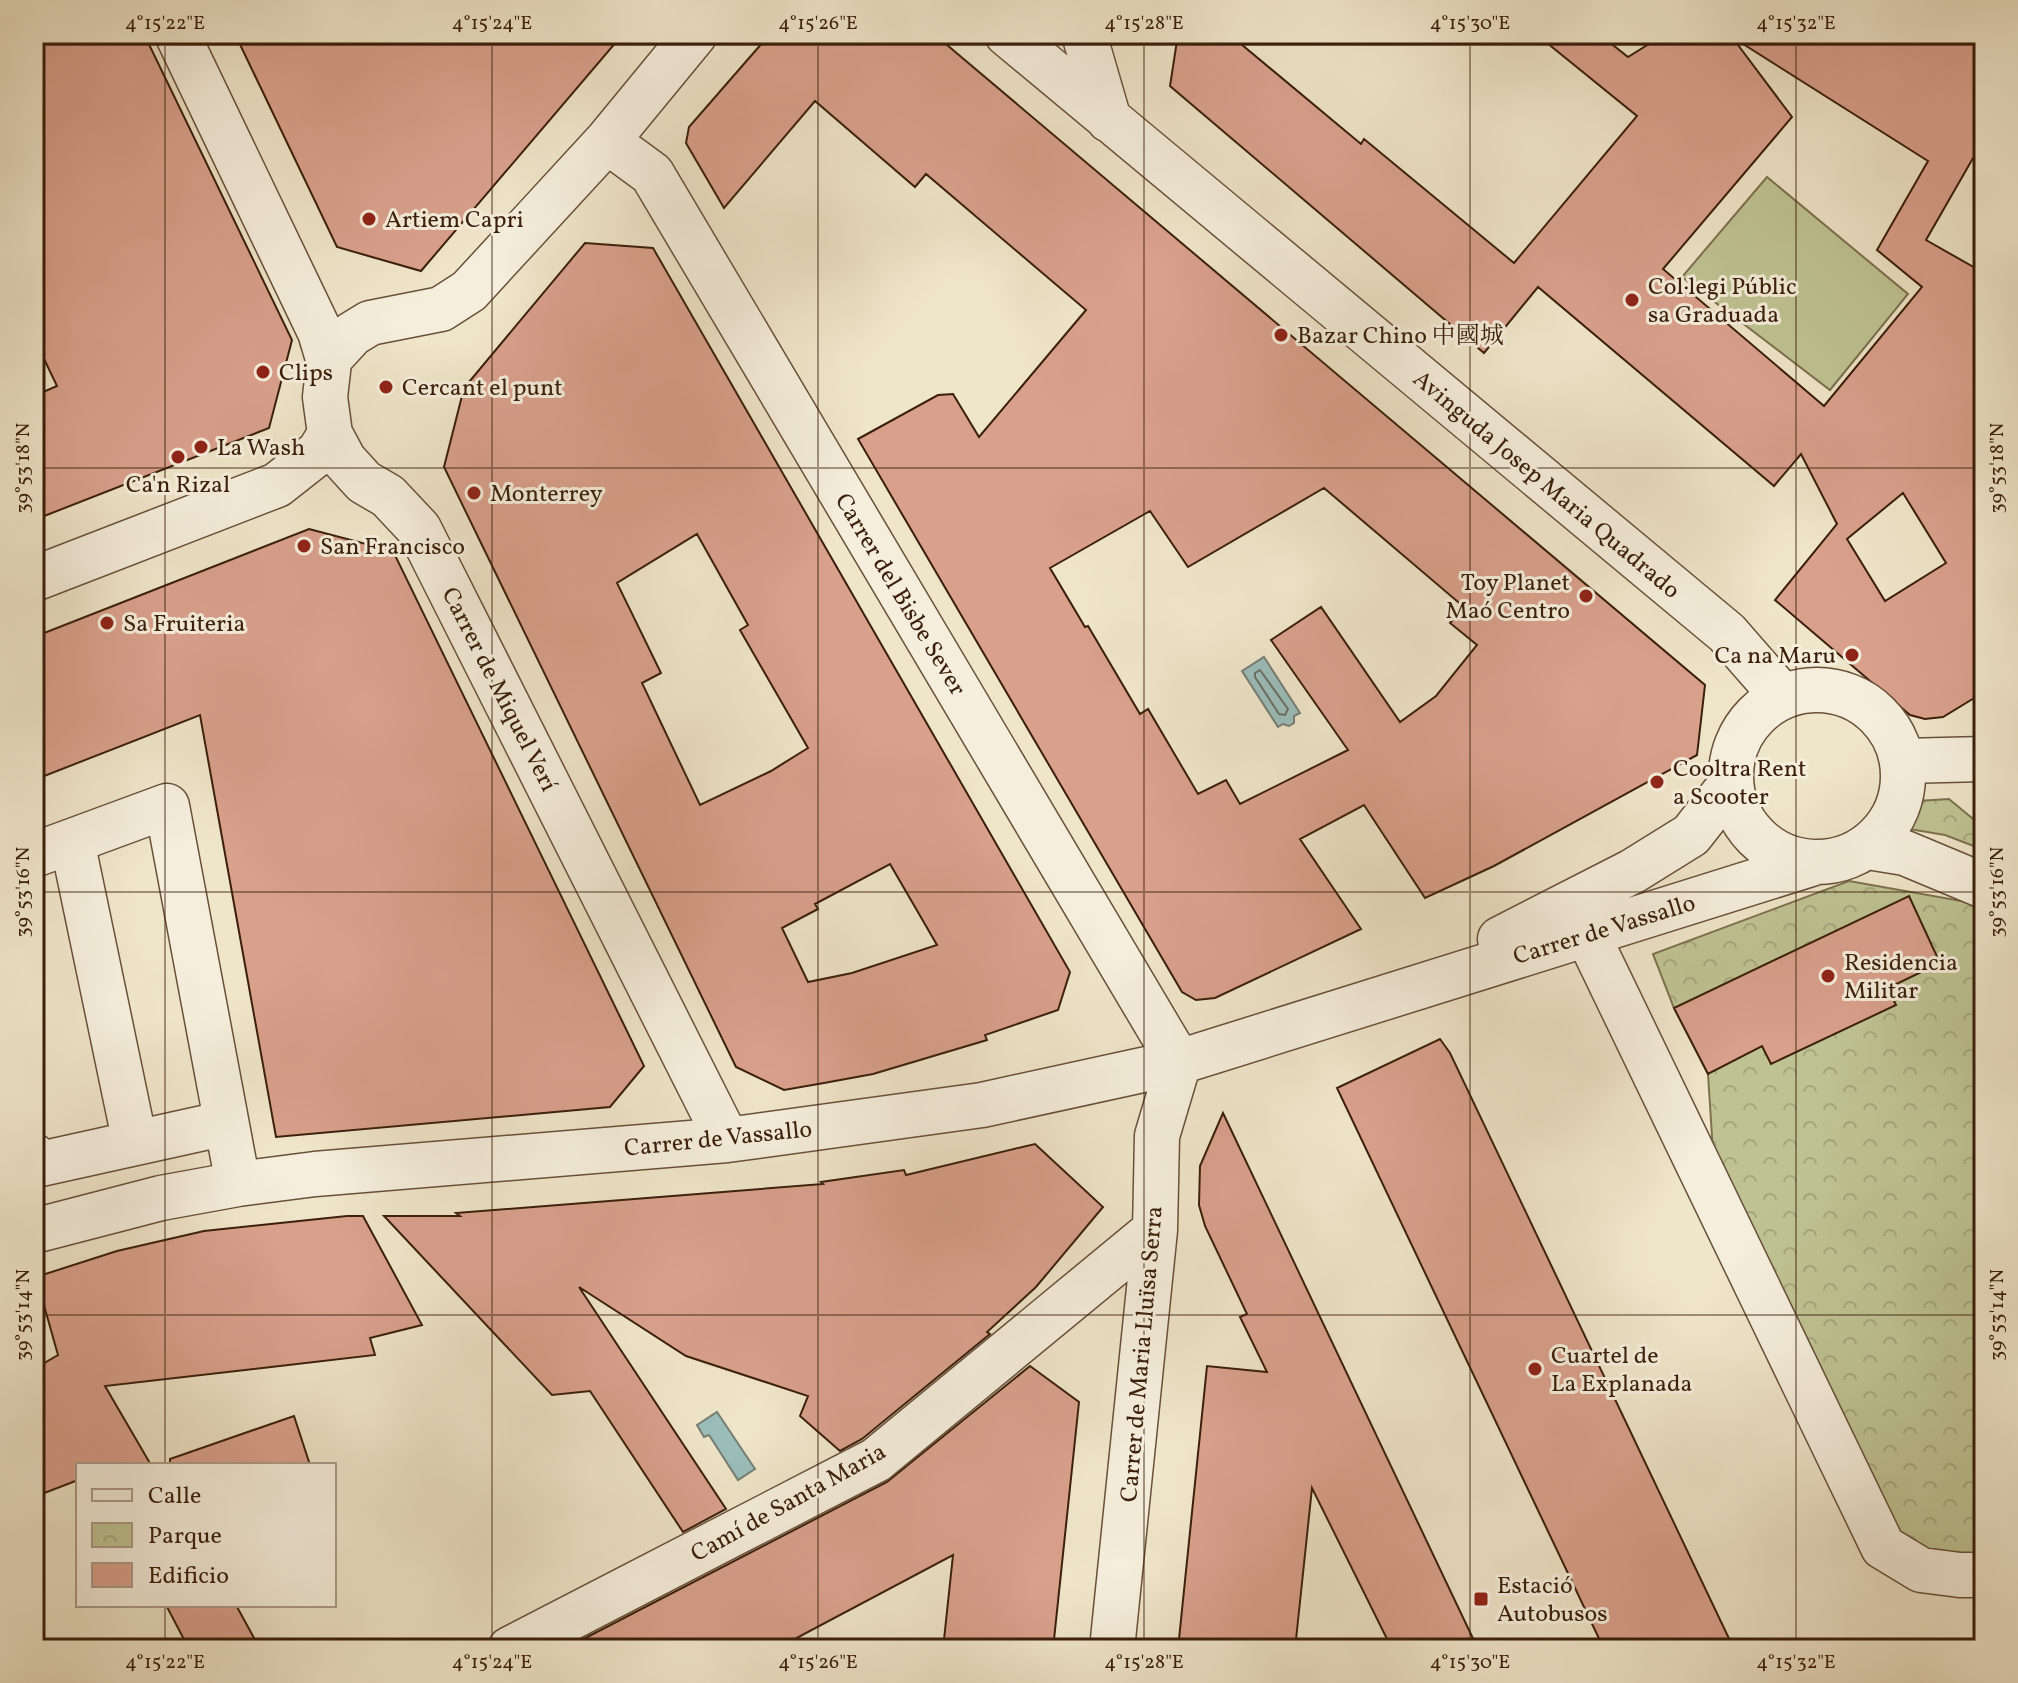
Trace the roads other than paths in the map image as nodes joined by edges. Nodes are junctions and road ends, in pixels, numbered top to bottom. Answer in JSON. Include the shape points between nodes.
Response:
{"nodes":[{"id":1,"x":177,"y":34,"type":"edge"},
{"id":2,"x":695,"y":34,"type":"edge"},
{"id":3,"x":1007,"y":34,"type":"edge"},
{"id":4,"x":1084,"y":34,"type":"edge"},
{"id":5,"x":1109,"y":120,"type":"junction"},
{"id":6,"x":607,"y":141,"type":"junction"},
{"id":7,"x":328,"y":360,"type":"junction"},
{"id":8,"x":330,"y":434,"type":"junction"},
{"id":9,"x":34,"y":579,"type":"edge"},
{"id":10,"x":1783,"y":697,"type":"junction"},
{"id":11,"x":1984,"y":759,"type":"edge"},
{"id":12,"x":1903,"y":761,"type":"junction"},
{"id":13,"x":1731,"y":784,"type":"junction"},
{"id":14,"x":1868,"y":847,"type":"junction"},
{"id":15,"x":53,"y":848,"type":"edge"},
{"id":16,"x":1814,"y":863,"type":"junction"},
{"id":17,"x":1984,"y":886,"type":"edge"},
{"id":18,"x":1587,"y":934,"type":"junction"},
{"id":19,"x":1393,"y":994,"type":"junction"},
{"id":20,"x":1179,"y":1062,"type":"junction"},
{"id":21,"x":226,"y":1123,"type":"junction"},
{"id":22,"x":727,"y":1140,"type":"junction"},
{"id":23,"x":135,"y":1143,"type":"junction"},
{"id":24,"x":42,"y":1159,"type":"edge"},
{"id":25,"x":238,"y":1184,"type":"junction"},
{"id":26,"x":48,"y":1227,"type":"edge"},
{"id":27,"x":1155,"y":1230,"type":"junction"},
{"id":28,"x":1984,"y":1575,"type":"edge"},
{"id":29,"x":510,"y":1649,"type":"edge"},
{"id":30,"x":1112,"y":1649,"type":"edge"}],
"edges":[{"from":1,"to":7,"type":"street","name":"Carrer de Miquel Verí","via":[[320,332]]},
{"from":2,"to":6,"type":"street"},
{"from":3,"to":5,"type":"street","name":"Avinguda Josep Maria Quadrado"},
{"from":4,"to":5,"type":"street"},
{"from":5,"to":10,"type":"street","name":"Avinguda Josep Maria Quadrado","via":[[1727,633]]},
{"from":6,"to":7,"type":"street","via":[[469,291],[441,309],[370,323]]},
{"from":6,"to":20,"type":"street","name":"Carrer del Bisbe Sever","via":[[652,174]]},
{"from":7,"to":8,"type":"street","name":"Carrer de Miquel Verí"},
{"from":8,"to":9,"type":"street","via":[[319,452],[277,485]]},
{"from":8,"to":22,"type":"street","name":"Carrer de Miquel Verí","via":[[364,482],[388,496],[419,529]]},
{"from":10,"to":12,"type":"street","via":[[1814,690],[1845,694],[1872,709],[1892,732]]},
{"from":10,"to":13,"type":"street","via":[[1760,711],[1743,732]]},
{"from":11,"to":12,"type":"street"},
{"from":12,"to":14,"type":"street","via":[[1898,809]]},
{"from":13,"to":16,"type":"street","via":[[1739,814],[1758,839],[1784,857]]},
{"from":13,"to":19,"type":"street","name":"Carrer de Vassallo","via":[[1691,835],[1633,871]]},
{"from":14,"to":16,"type":"street","via":[[1842,859]]},
{"from":14,"to":17,"type":"street","via":[[1905,853]]},
{"from":15,"to":21,"type":"street","via":[[167,806]]},
{"from":15,"to":23,"type":"street"},
{"from":16,"to":18,"type":"street","name":"Carrer de Vassallo"},
{"from":18,"to":19,"type":"street","name":"Carrer de Vassallo"},
{"from":18,"to":28,"type":"street","via":[[1883,1547],[1921,1570]]},
{"from":19,"to":20,"type":"street","name":"Carrer de Vassallo"},
{"from":20,"to":22,"type":"street","name":"Carrer de Vassallo","via":[[982,1105]]},
{"from":20,"to":27,"type":"street","name":"Carrer de Maria Lluïsa Serra","via":[[1157,1136]]},
{"from":21,"to":23,"type":"street"},
{"from":21,"to":25,"type":"street"},
{"from":22,"to":25,"type":"street","name":"Carrer de Vassallo"},
{"from":23,"to":24,"type":"street"},
{"from":24,"to":26,"type":"street"},
{"from":25,"to":26,"type":"street","name":"Carrer de Vassallo"},
{"from":27,"to":29,"type":"street","name":"Camí de Santa Maria","via":[[876,1460]]},
{"from":27,"to":30,"type":"street","name":"Carrer de Maria Lluïsa Serra"}]}
